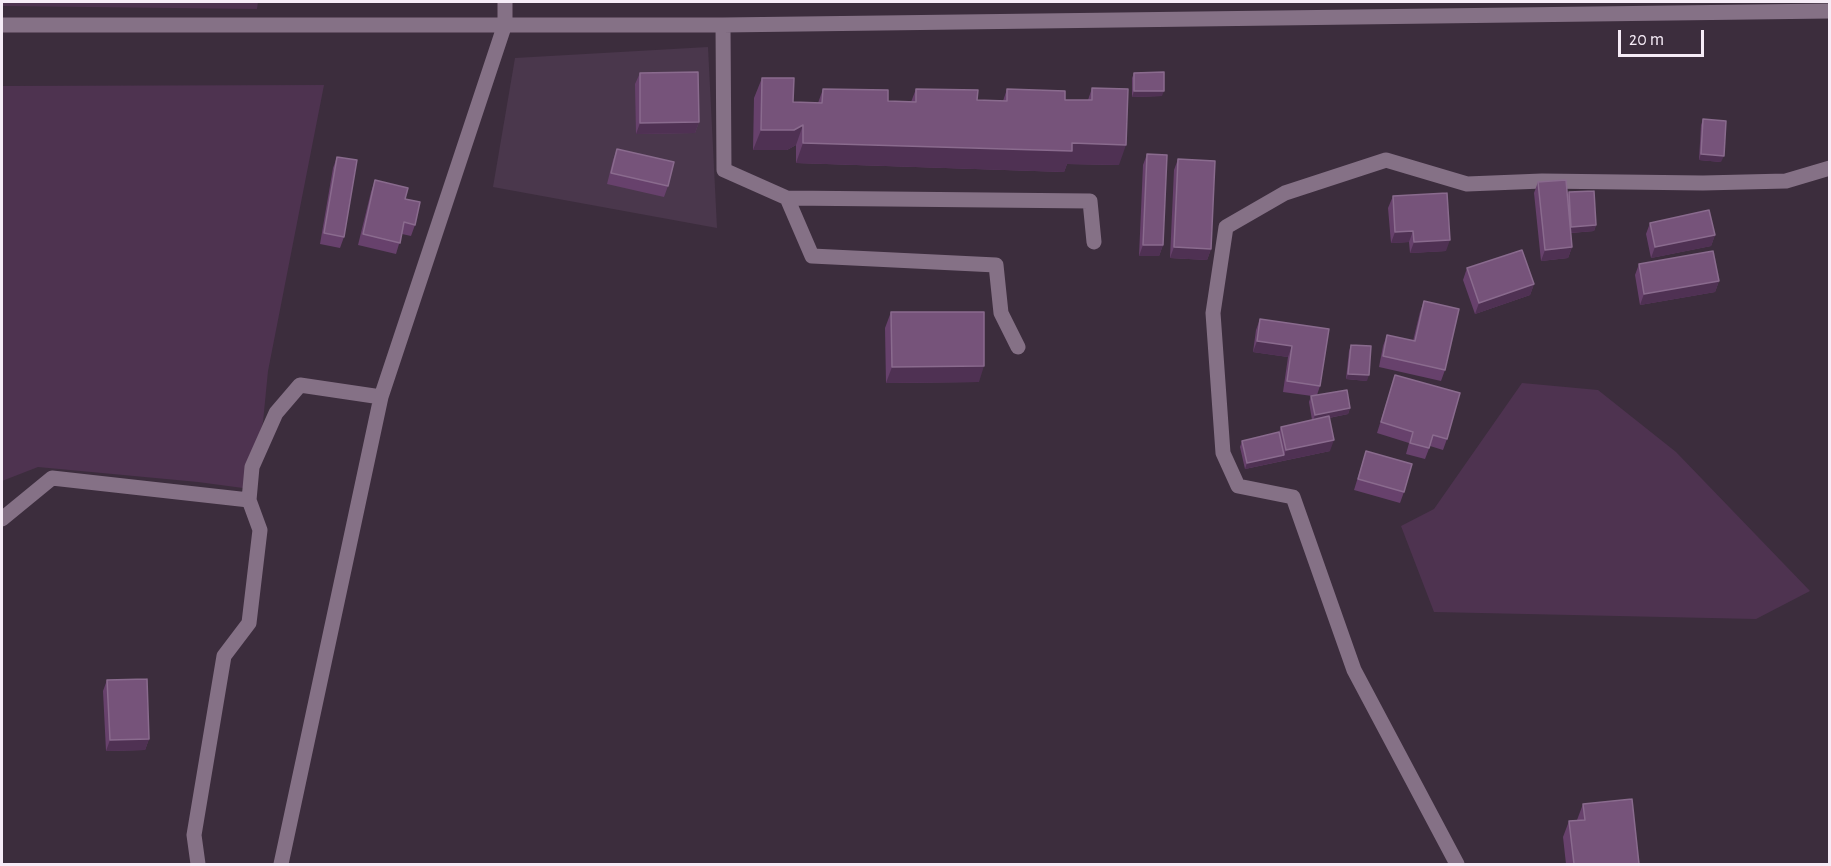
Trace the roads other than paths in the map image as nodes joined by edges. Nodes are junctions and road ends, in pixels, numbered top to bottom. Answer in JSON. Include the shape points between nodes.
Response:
{"nodes":[{"id":1,"x":505,"y":2,"type":"edge"},
{"id":2,"x":1830,"y":11,"type":"edge"},
{"id":3,"x":505,"y":24,"type":"junction"},
{"id":4,"x":2,"y":25,"type":"edge"},
{"id":5,"x":723,"y":25,"type":"junction"},
{"id":6,"x":1830,"y":168,"type":"edge"},
{"id":7,"x":787,"y":198,"type":"junction"},
{"id":8,"x":1094,"y":242,"type":"dead end"},
{"id":9,"x":1018,"y":347,"type":"dead end"},
{"id":10,"x":381,"y":397,"type":"junction"},
{"id":11,"x":249,"y":500,"type":"junction"},
{"id":12,"x":2,"y":519,"type":"edge"},
{"id":13,"x":198,"y":864,"type":"edge"},
{"id":14,"x":281,"y":864,"type":"edge"},
{"id":15,"x":1457,"y":864,"type":"edge"}],
"edges":[{"from":1,"to":3,"type":"street"},
{"from":2,"to":5,"type":"street"},
{"from":3,"to":4,"type":"street"},
{"from":3,"to":5,"type":"street"},
{"from":3,"to":10,"type":"street"},
{"from":5,"to":7,"type":"street","via":[[724,170]]},
{"from":6,"to":15,"type":"street","via":[[1786,181],[1467,184],[1386,160],[1285,193],[1226,227],[1213,313],[1223,453],[1238,486],[1293,497],[1354,670]]},
{"from":7,"to":8,"type":"street","via":[[1090,201]]},
{"from":7,"to":9,"type":"street","via":[[812,256],[996,265],[1002,313]]},
{"from":10,"to":11,"type":"street","via":[[300,385],[276,413],[252,467]]},
{"from":10,"to":14,"type":"street"},
{"from":11,"to":12,"type":"street","via":[[52,478]]},
{"from":11,"to":13,"type":"street","via":[[260,530],[249,623],[224,656],[194,835]]}]}
